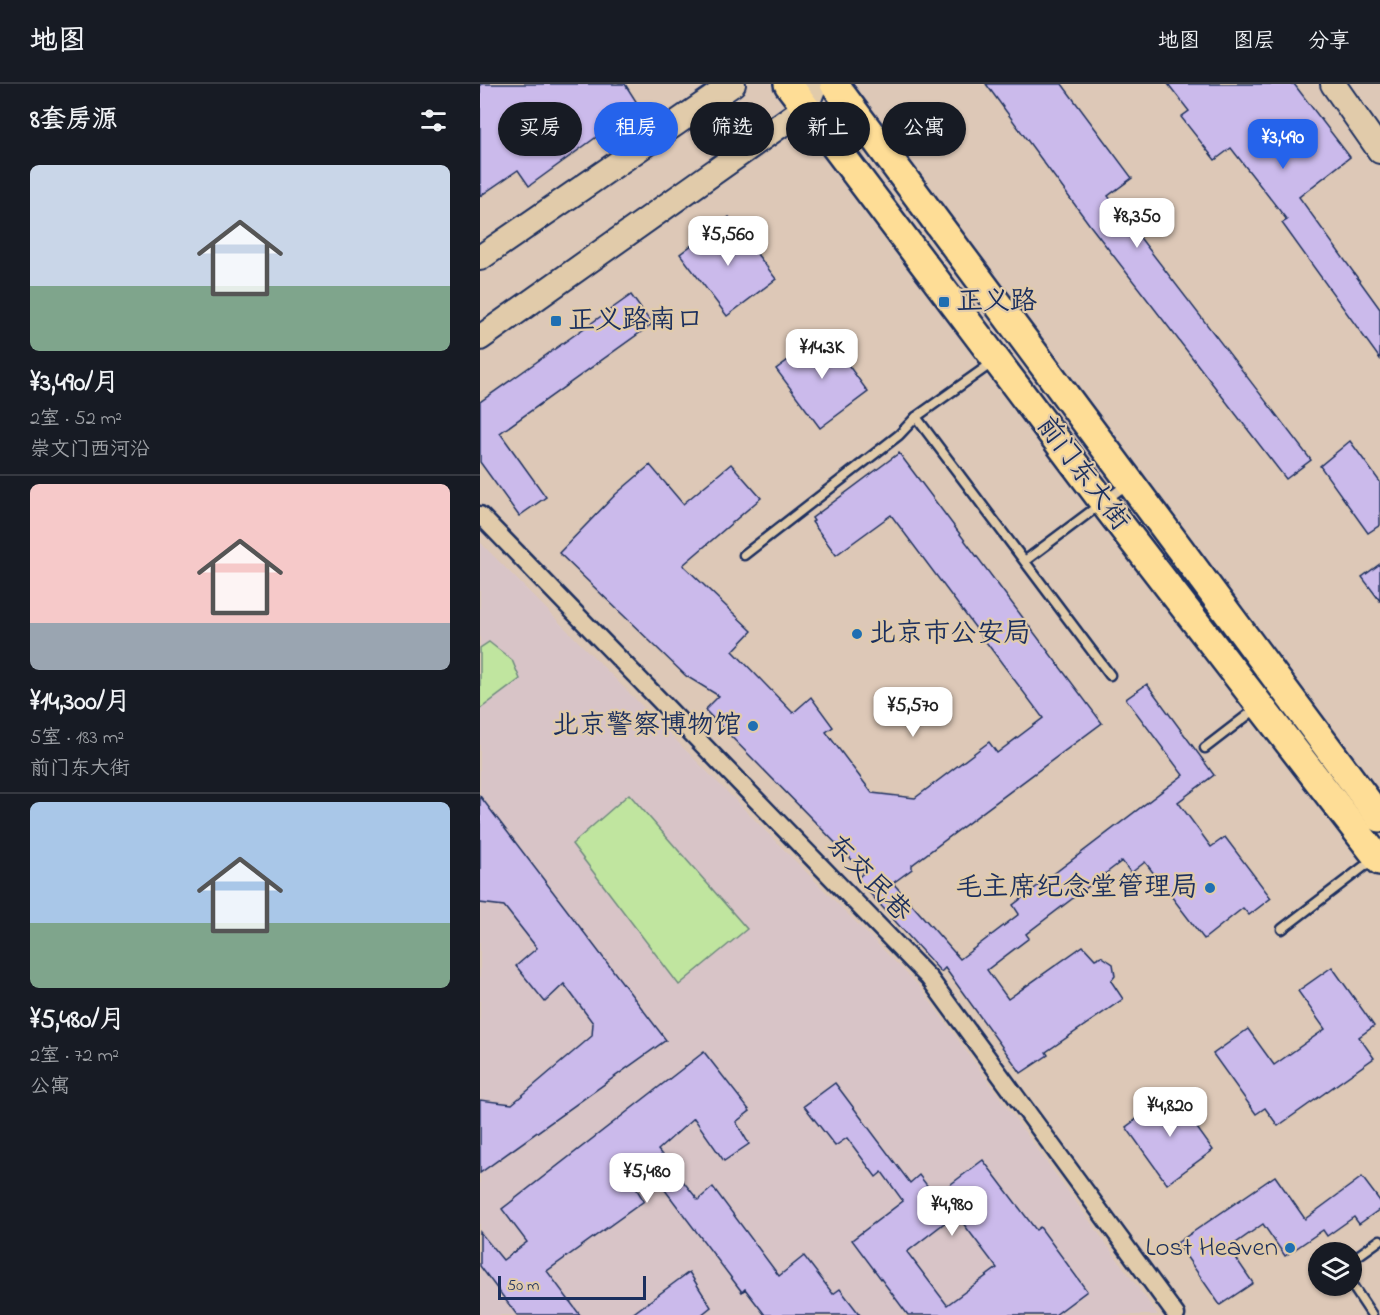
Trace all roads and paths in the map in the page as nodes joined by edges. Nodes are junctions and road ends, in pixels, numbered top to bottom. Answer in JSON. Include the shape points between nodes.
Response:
{"nodes":[{"id":1,"x":788,"y":84,"type":"edge"},
{"id":2,"x":834,"y":84,"type":"edge"},
{"id":3,"x":1333,"y":84,"type":"edge"},
{"id":4,"x":729,"y":85,"type":"edge"},
{"id":5,"x":810,"y":95,"type":"edge"},
{"id":6,"x":1380,"y":151,"type":"edge"},
{"id":7,"x":480,"y":258,"type":"edge"},
{"id":8,"x":480,"y":338,"type":"edge"},
{"id":9,"x":996,"y":361,"type":"junction"},
{"id":10,"x":916,"y":417,"type":"junction"},
{"id":11,"x":1129,"y":483,"type":"junction"},
{"id":12,"x":1104,"y":502,"type":"junction"},
{"id":13,"x":480,"y":515,"type":"edge"},
{"id":14,"x":744,"y":555,"type":"dead end"},
{"id":15,"x":1026,"y":560,"type":"junction"},
{"id":16,"x":1110,"y":675,"type":"dead end"},
{"id":17,"x":1260,"y":706,"type":"junction"},
{"id":18,"x":1205,"y":748,"type":"dead end"},
{"id":19,"x":1380,"y":818,"type":"edge"},
{"id":20,"x":1378,"y":859,"type":"edge"},
{"id":21,"x":1282,"y":929,"type":"dead end"},
{"id":22,"x":1380,"y":1240,"type":"edge"},
{"id":23,"x":1362,"y":1253,"type":"edge"},
{"id":24,"x":1359,"y":1296,"type":"edge"},
{"id":25,"x":1176,"y":1315,"type":"edge"},
{"id":26,"x":1372,"y":1315,"type":"edge"}],
"edges":[{"from":1,"to":5,"type":"main road","name":"前门东大街"},
{"from":2,"to":11,"type":"main road","name":"前门东大街"},
{"from":3,"to":6,"type":"street"},
{"from":4,"to":7,"type":"street"},
{"from":5,"to":8,"type":"street"},
{"from":5,"to":9,"type":"main road","name":"前门东大街"},
{"from":9,"to":10,"type":"lane"},
{"from":9,"to":12,"type":"main road","name":"前门东大街"},
{"from":10,"to":14,"type":"lane","via":[[899,435]]},
{"from":10,"to":15,"type":"lane"},
{"from":11,"to":12,"type":"lane"},
{"from":11,"to":19,"type":"main road","name":"前门东大街"},
{"from":12,"to":15,"type":"lane"},
{"from":12,"to":17,"type":"main road","name":"前门东大街"},
{"from":13,"to":25,"type":"street","name":"东交民巷","via":[[929,978]]},
{"from":15,"to":16,"type":"lane"},
{"from":17,"to":18,"type":"lane"},
{"from":17,"to":20,"type":"main road","name":"前门东大街"},
{"from":20,"to":21,"type":"lane"},
{"from":22,"to":23,"type":"lane"},
{"from":24,"to":26,"type":"lane"}]}
